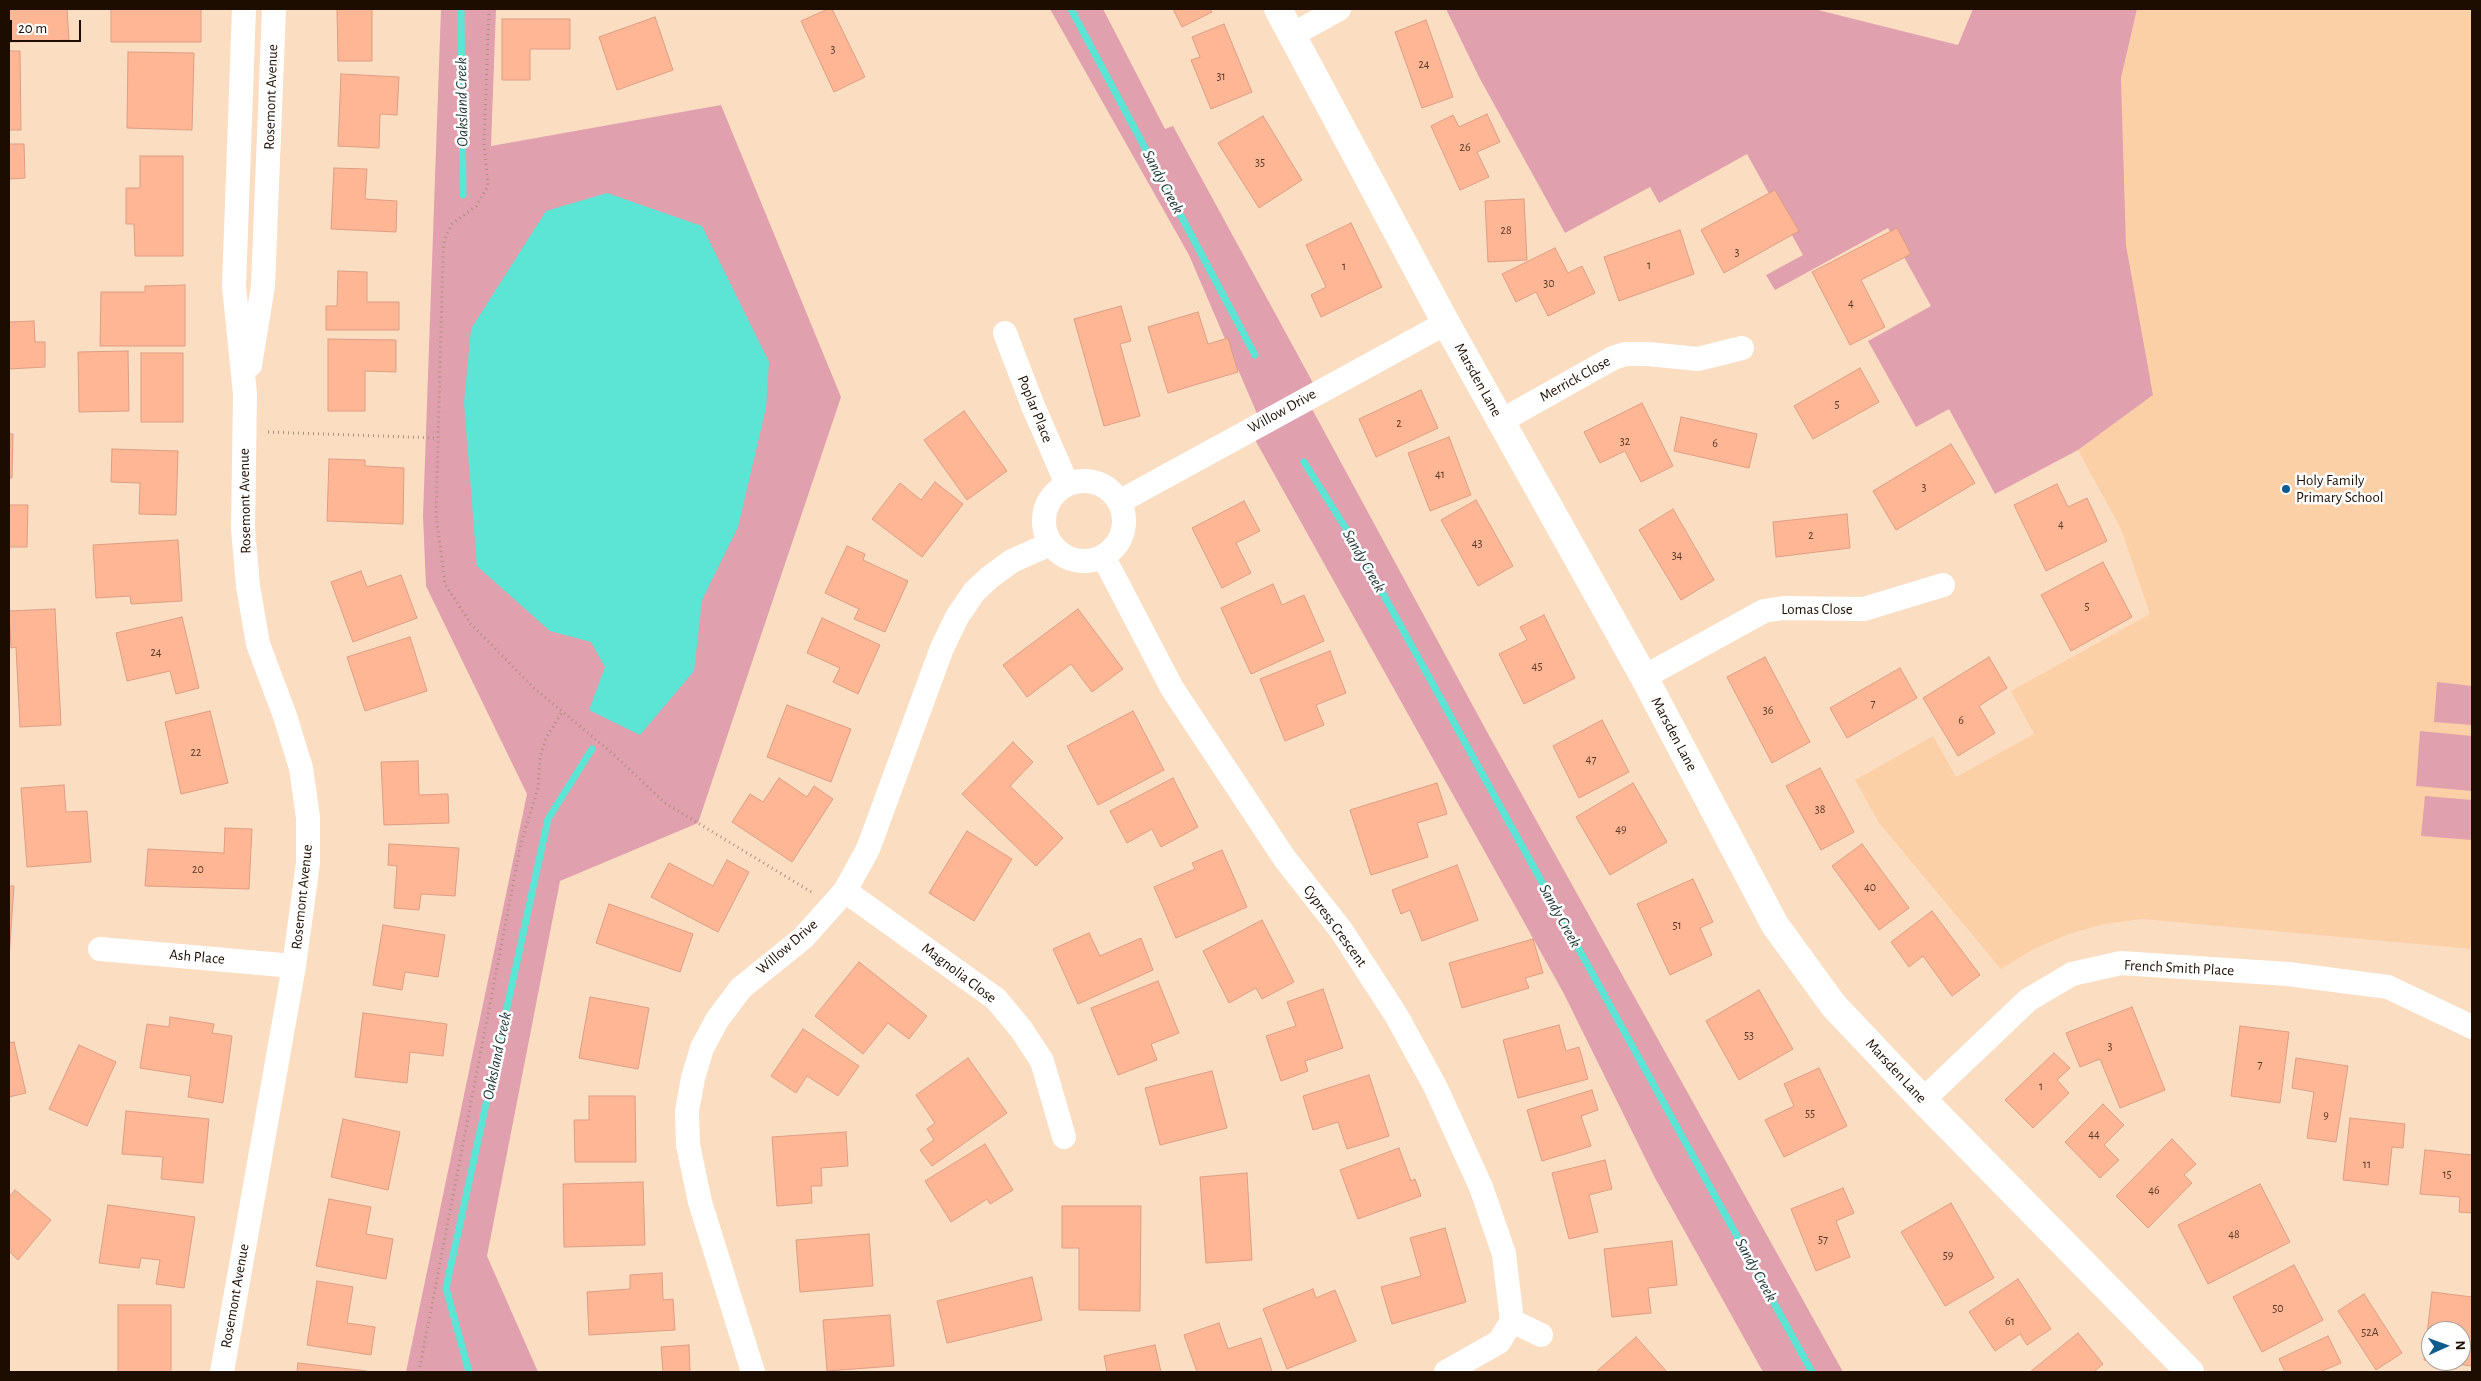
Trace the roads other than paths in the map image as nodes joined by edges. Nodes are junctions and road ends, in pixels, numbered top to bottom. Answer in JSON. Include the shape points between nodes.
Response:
{"nodes":[{"id":1,"x":244,"y":9,"type":"edge"},
{"id":2,"x":274,"y":9,"type":"edge"},
{"id":3,"x":1278,"y":9,"type":"edge"},
{"id":4,"x":1339,"y":9,"type":"edge"},
{"id":5,"x":1292,"y":35,"type":"junction"},
{"id":6,"x":1446,"y":323,"type":"junction"},
{"id":7,"x":1005,"y":333,"type":"dead end"},
{"id":8,"x":1742,"y":348,"type":"dead end"},
{"id":9,"x":245,"y":394,"type":"junction"},
{"id":10,"x":1501,"y":421,"type":"junction"},
{"id":11,"x":1067,"y":484,"type":"junction"},
{"id":12,"x":1119,"y":502,"type":"junction"},
{"id":13,"x":1050,"y":544,"type":"junction"},
{"id":14,"x":1103,"y":556,"type":"junction"},
{"id":15,"x":1943,"y":585,"type":"dead end"},
{"id":16,"x":1644,"y":677,"type":"junction"},
{"id":17,"x":839,"y":898,"type":"junction"},
{"id":18,"x":100,"y":949,"type":"dead end"},
{"id":19,"x":294,"y":966,"type":"junction"},
{"id":20,"x":2472,"y":1027,"type":"edge"},
{"id":21,"x":1923,"y":1100,"type":"junction"},
{"id":22,"x":1064,"y":1137,"type":"dead end"},
{"id":23,"x":1512,"y":1321,"type":"junction"},
{"id":24,"x":1541,"y":1335,"type":"dead end"},
{"id":25,"x":2181,"y":1369,"type":"edge"},
{"id":26,"x":222,"y":1372,"type":"edge"},
{"id":27,"x":753,"y":1372,"type":"edge"},
{"id":28,"x":1446,"y":1372,"type":"edge"}],
"edges":[{"from":1,"to":9,"type":"street","name":"Rosemont Avenue","via":[[234,286]]},
{"from":2,"to":9,"type":"street","name":"Rosemont Avenue","via":[[263,286]]},
{"from":3,"to":5,"type":"main road","name":"Marsden Lane"},
{"from":4,"to":5,"type":"street"},
{"from":5,"to":6,"type":"main road","name":"Marsden Lane"},
{"from":6,"to":10,"type":"main road","name":"Marsden Lane"},
{"from":6,"to":12,"type":"street","name":"Willow Drive"},
{"from":7,"to":11,"type":"street","name":"Poplar Place","via":[[1032,406]]},
{"from":8,"to":10,"type":"street","name":"Merrick Close","via":[[1698,359],[1624,354]]},
{"from":9,"to":19,"type":"street","name":"Rosemont Avenue","via":[[243,529],[248,586],[258,644],[301,768],[308,817],[308,863]]},
{"from":10,"to":16,"type":"main road","name":"Marsden Lane"},
{"from":11,"to":12,"type":"street","via":[[1096,483],[1110,490]]},
{"from":11,"to":13,"type":"street","via":[[1053,495],[1045,510],[1044,527]]},
{"from":12,"to":14,"type":"street","via":[[1122,532],[1115,546]]},
{"from":13,"to":14,"type":"street","via":[[1074,560]]},
{"from":13,"to":17,"type":"street","name":"Willow Drive","via":[[1012,560],[990,577],[974,592],[957,617],[942,648],[868,849]]},
{"from":14,"to":23,"type":"street","name":"Cypress Crescent","via":[[1172,688],[1285,859],[1341,930],[1396,1015],[1435,1086],[1481,1187],[1504,1254]]},
{"from":15,"to":16,"type":"street","name":"Lomas Close","via":[[1864,609],[1783,608],[1764,612]]},
{"from":16,"to":21,"type":"main road","name":"Marsden Lane","via":[[1776,925],[1834,1006]]},
{"from":17,"to":22,"type":"street","name":"Magnolia Close","via":[[996,999],[1042,1061]]},
{"from":17,"to":27,"type":"street","name":"Willow Drive","via":[[803,938],[741,988],[717,1020],[702,1048],[688,1103],[688,1146],[700,1202]]},
{"from":18,"to":19,"type":"street","name":"Ash Place"},
{"from":19,"to":26,"type":"street","name":"Rosemont Avenue"},
{"from":20,"to":21,"type":"street","name":"French Smith Place","via":[[2388,987],[2288,974],[2121,964],[2072,974],[2028,1000]]},
{"from":21,"to":25,"type":"main road","name":"Marsden Lane"},
{"from":23,"to":24,"type":"street"},
{"from":23,"to":28,"type":"street","via":[[1498,1342]]}]}
